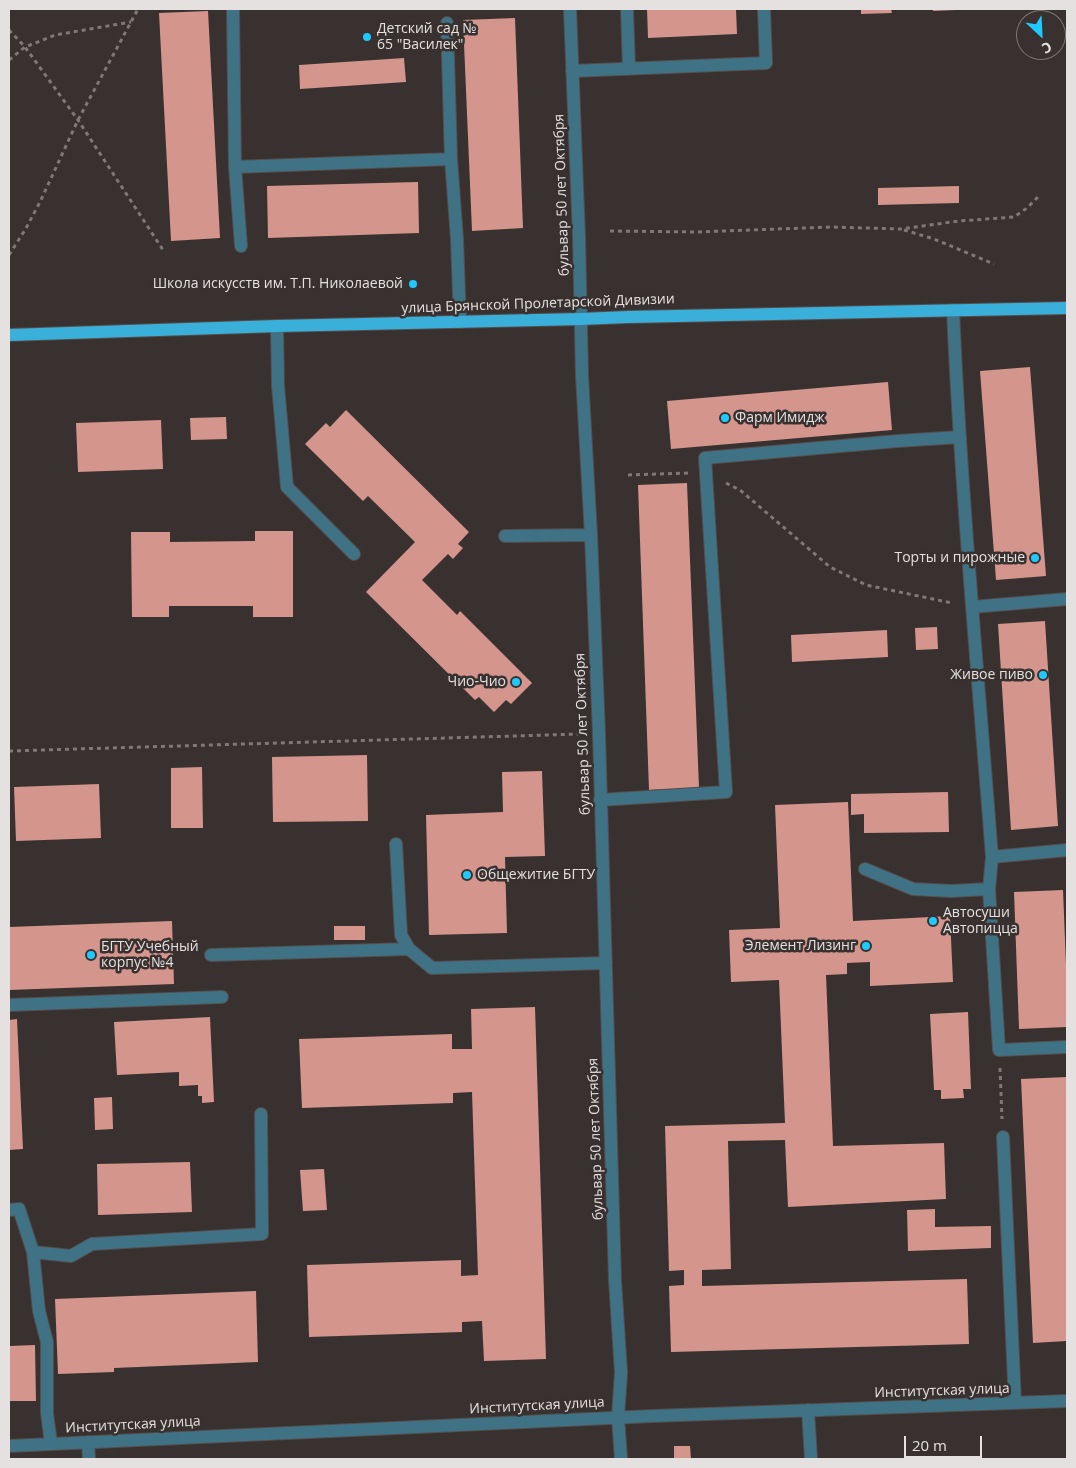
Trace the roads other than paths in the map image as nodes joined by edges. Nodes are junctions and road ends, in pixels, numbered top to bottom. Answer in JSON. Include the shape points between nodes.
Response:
{"nodes":[{"id":1,"x":233,"y":9,"type":"edge"},
{"id":2,"x":570,"y":9,"type":"edge"},
{"id":3,"x":627,"y":9,"type":"edge"},
{"id":4,"x":764,"y":9,"type":"edge"},
{"id":5,"x":447,"y":24,"type":"dead end"},
{"id":6,"x":629,"y":69,"type":"junction"},
{"id":7,"x":572,"y":71,"type":"junction"},
{"id":8,"x":451,"y":159,"type":"junction"},
{"id":9,"x":236,"y":167,"type":"junction"},
{"id":10,"x":241,"y":246,"type":"dead end"},
{"id":11,"x":1067,"y":308,"type":"edge"},
{"id":12,"x":953,"y":310,"type":"junction"},
{"id":13,"x":581,"y":320,"type":"junction"},
{"id":14,"x":460,"y":322,"type":"junction"},
{"id":15,"x":277,"y":326,"type":"junction"},
{"id":16,"x":9,"y":335,"type":"edge"},
{"id":17,"x":960,"y":437,"type":"junction"},
{"id":18,"x":591,"y":535,"type":"junction"},
{"id":19,"x":505,"y":536,"type":"dead end"},
{"id":20,"x":354,"y":554,"type":"dead end"},
{"id":21,"x":1067,"y":599,"type":"edge"},
{"id":22,"x":972,"y":607,"type":"junction"},
{"id":23,"x":600,"y":800,"type":"junction"},
{"id":24,"x":396,"y":844,"type":"dead end"},
{"id":25,"x":1067,"y":850,"type":"edge"},
{"id":26,"x":992,"y":857,"type":"junction"},
{"id":27,"x":865,"y":869,"type":"dead end"},
{"id":28,"x":989,"y":889,"type":"junction"},
{"id":29,"x":409,"y":949,"type":"junction"},
{"id":30,"x":211,"y":955,"type":"dead end"},
{"id":31,"x":606,"y":963,"type":"junction"},
{"id":32,"x":222,"y":997,"type":"dead end"},
{"id":33,"x":9,"y":1005,"type":"edge"},
{"id":34,"x":1067,"y":1047,"type":"edge"},
{"id":35,"x":261,"y":1114,"type":"dead end"},
{"id":36,"x":1003,"y":1137,"type":"road end"},
{"id":37,"x":9,"y":1210,"type":"edge"},
{"id":38,"x":33,"y":1252,"type":"junction"},
{"id":39,"x":1067,"y":1401,"type":"edge"},
{"id":40,"x":1015,"y":1403,"type":"junction"},
{"id":41,"x":808,"y":1410,"type":"junction"},
{"id":42,"x":618,"y":1418,"type":"junction"},
{"id":43,"x":88,"y":1442,"type":"junction"},
{"id":44,"x":51,"y":1444,"type":"junction"},
{"id":45,"x":9,"y":1446,"type":"edge"},
{"id":46,"x":89,"y":1459,"type":"edge"},
{"id":47,"x":621,"y":1459,"type":"edge"},
{"id":48,"x":811,"y":1459,"type":"edge"}],
"edges":[{"from":1,"to":9,"type":"street"},
{"from":2,"to":7,"type":"street","name":"бульвар 50 лет Октября"},
{"from":3,"to":6,"type":"street"},
{"from":4,"to":6,"type":"street","via":[[766,63]]},
{"from":5,"to":8,"type":"street"},
{"from":6,"to":7,"type":"street"},
{"from":7,"to":13,"type":"street","name":"бульвар 50 лет Октября"},
{"from":8,"to":9,"type":"street"},
{"from":8,"to":14,"type":"street"},
{"from":9,"to":10,"type":"street"},
{"from":11,"to":12,"type":"main road","name":"улица Брянской Пролетарской Дивизии"},
{"from":12,"to":13,"type":"main road","name":"улица Брянской Пролетарской Дивизии"},
{"from":12,"to":17,"type":"street"},
{"from":13,"to":14,"type":"main road","name":"улица Брянской Пролетарской Дивизии"},
{"from":13,"to":18,"type":"street","name":"бульвар 50 лет Октября"},
{"from":14,"to":15,"type":"main road","name":"улица Брянской Пролетарской Дивизии"},
{"from":15,"to":16,"type":"main road","name":"улица Брянской Пролетарской Дивизии"},
{"from":15,"to":20,"type":"street","via":[[278,386],[287,487]]},
{"from":17,"to":22,"type":"street"},
{"from":17,"to":23,"type":"street","via":[[705,458],[726,792]]},
{"from":18,"to":19,"type":"street"},
{"from":18,"to":23,"type":"street","name":"бульвар 50 лет Октября"},
{"from":21,"to":22,"type":"street"},
{"from":22,"to":26,"type":"street"},
{"from":23,"to":31,"type":"street","name":"бульвар 50 лет Октября"},
{"from":24,"to":29,"type":"street","via":[[401,935]]},
{"from":25,"to":26,"type":"street"},
{"from":26,"to":28,"type":"street"},
{"from":27,"to":28,"type":"street","via":[[913,889]]},
{"from":28,"to":34,"type":"street","via":[[999,1050]]},
{"from":29,"to":30,"type":"street"},
{"from":29,"to":31,"type":"street","via":[[432,968]]},
{"from":31,"to":42,"type":"street","name":"бульвар 50 лет Октября","via":[[615,1280],[621,1373]]},
{"from":32,"to":33,"type":"street"},
{"from":35,"to":38,"type":"street","via":[[262,1234],[92,1244],[71,1256]]},
{"from":36,"to":40,"type":"street"},
{"from":37,"to":38,"type":"street","via":[[19,1209]]},
{"from":38,"to":44,"type":"street","via":[[39,1312],[47,1342],[47,1413]]},
{"from":39,"to":40,"type":"street","name":"Институтская улица"},
{"from":40,"to":41,"type":"street","name":"Институтская улица"},
{"from":41,"to":42,"type":"street","name":"Институтская улица"},
{"from":41,"to":48,"type":"street"},
{"from":42,"to":43,"type":"street","name":"Институтская улица"},
{"from":42,"to":47,"type":"street","name":"бульвар 50 лет Октября"},
{"from":43,"to":44,"type":"street","name":"Институтская улица"},
{"from":43,"to":46,"type":"street"},
{"from":44,"to":45,"type":"street","name":"Институтская улица"}]}
